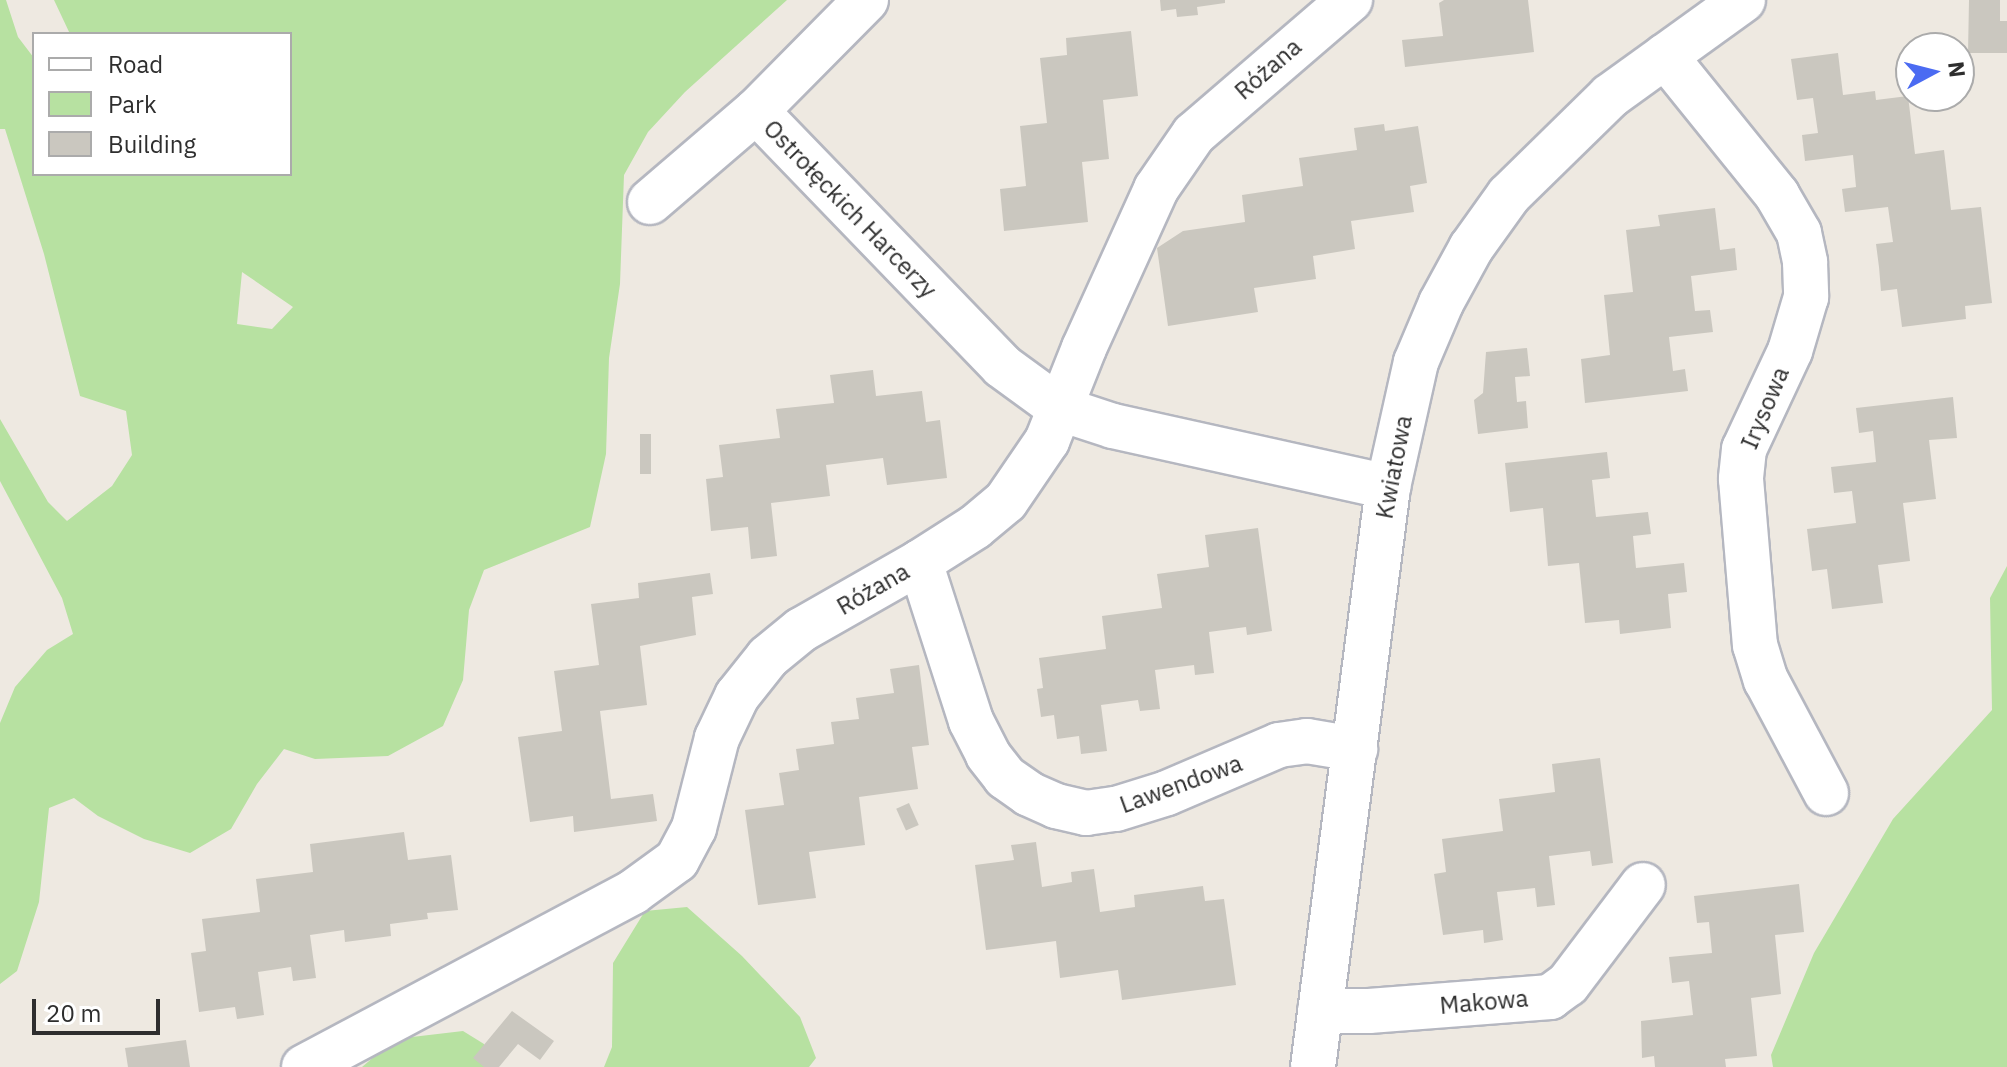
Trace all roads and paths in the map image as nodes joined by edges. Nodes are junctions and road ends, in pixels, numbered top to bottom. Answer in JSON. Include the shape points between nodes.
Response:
{"nodes":[{"id":1,"x":866,"y":0,"type":"edge"},
{"id":2,"x":1350,"y":0,"type":"edge"},
{"id":3,"x":1716,"y":8,"type":"edge"},
{"id":4,"x":1665,"y":56,"type":"junction"},
{"id":5,"x":756,"y":111,"type":"junction"},
{"id":6,"x":650,"y":202,"type":"dead end"},
{"id":7,"x":1061,"y":409,"type":"junction"},
{"id":8,"x":1388,"y":487,"type":"junction"},
{"id":9,"x":920,"y":562,"type":"junction"},
{"id":10,"x":1355,"y":749,"type":"junction"},
{"id":11,"x":1826,"y":793,"type":"dead end"},
{"id":12,"x":1643,"y":885,"type":"dead end"},
{"id":13,"x":1320,"y":1011,"type":"junction"},
{"id":14,"x":304,"y":1067,"type":"edge"},
{"id":15,"x":1313,"y":1067,"type":"edge"}],
"edges":[{"from":1,"to":5,"type":"street","name":"Ostrołęckich Harcerzy"},
{"from":2,"to":7,"type":"street","name":"Różana","via":[[1194,134],[1156,189],[1133,236]]},
{"from":3,"to":4,"type":"street","name":"Kwiatowa"},
{"from":4,"to":8,"type":"street","name":"Kwiatowa","via":[[1610,96],[1557,146],[1509,195],[1471,248],[1416,362]]},
{"from":4,"to":11,"type":"street","name":"Irysowa","via":[[1777,195],[1799,233],[1806,297],[1790,351],[1744,449],[1741,479],[1755,645],[1766,680]]},
{"from":5,"to":6,"type":"street"},
{"from":5,"to":7,"type":"street","name":"Ostrołęckich Harcerzy","via":[[1002,366]]},
{"from":7,"to":8,"type":"street","name":"Ostrołęckich Harcerzy","via":[[1113,426]]},
{"from":7,"to":9,"type":"street","name":"Różana","via":[[1036,460],[1006,501]]},
{"from":8,"to":10,"type":"street","name":"Kwiatowa"},
{"from":9,"to":10,"type":"street","name":"Lawendowa","via":[[971,721],[988,755],[1005,777],[1056,806],[1086,813],[1116,809],[1279,745],[1307,741]]},
{"from":9,"to":14,"type":"street","name":"Różana","via":[[801,630],[768,657],[737,696],[717,738],[686,846],[660,875]]},
{"from":10,"to":13,"type":"street","name":"Kwiatowa"},
{"from":12,"to":13,"type":"street","name":"Makowa","via":[[1568,984],[1550,997]]},
{"from":13,"to":15,"type":"street","name":"Kwiatowa"}]}
